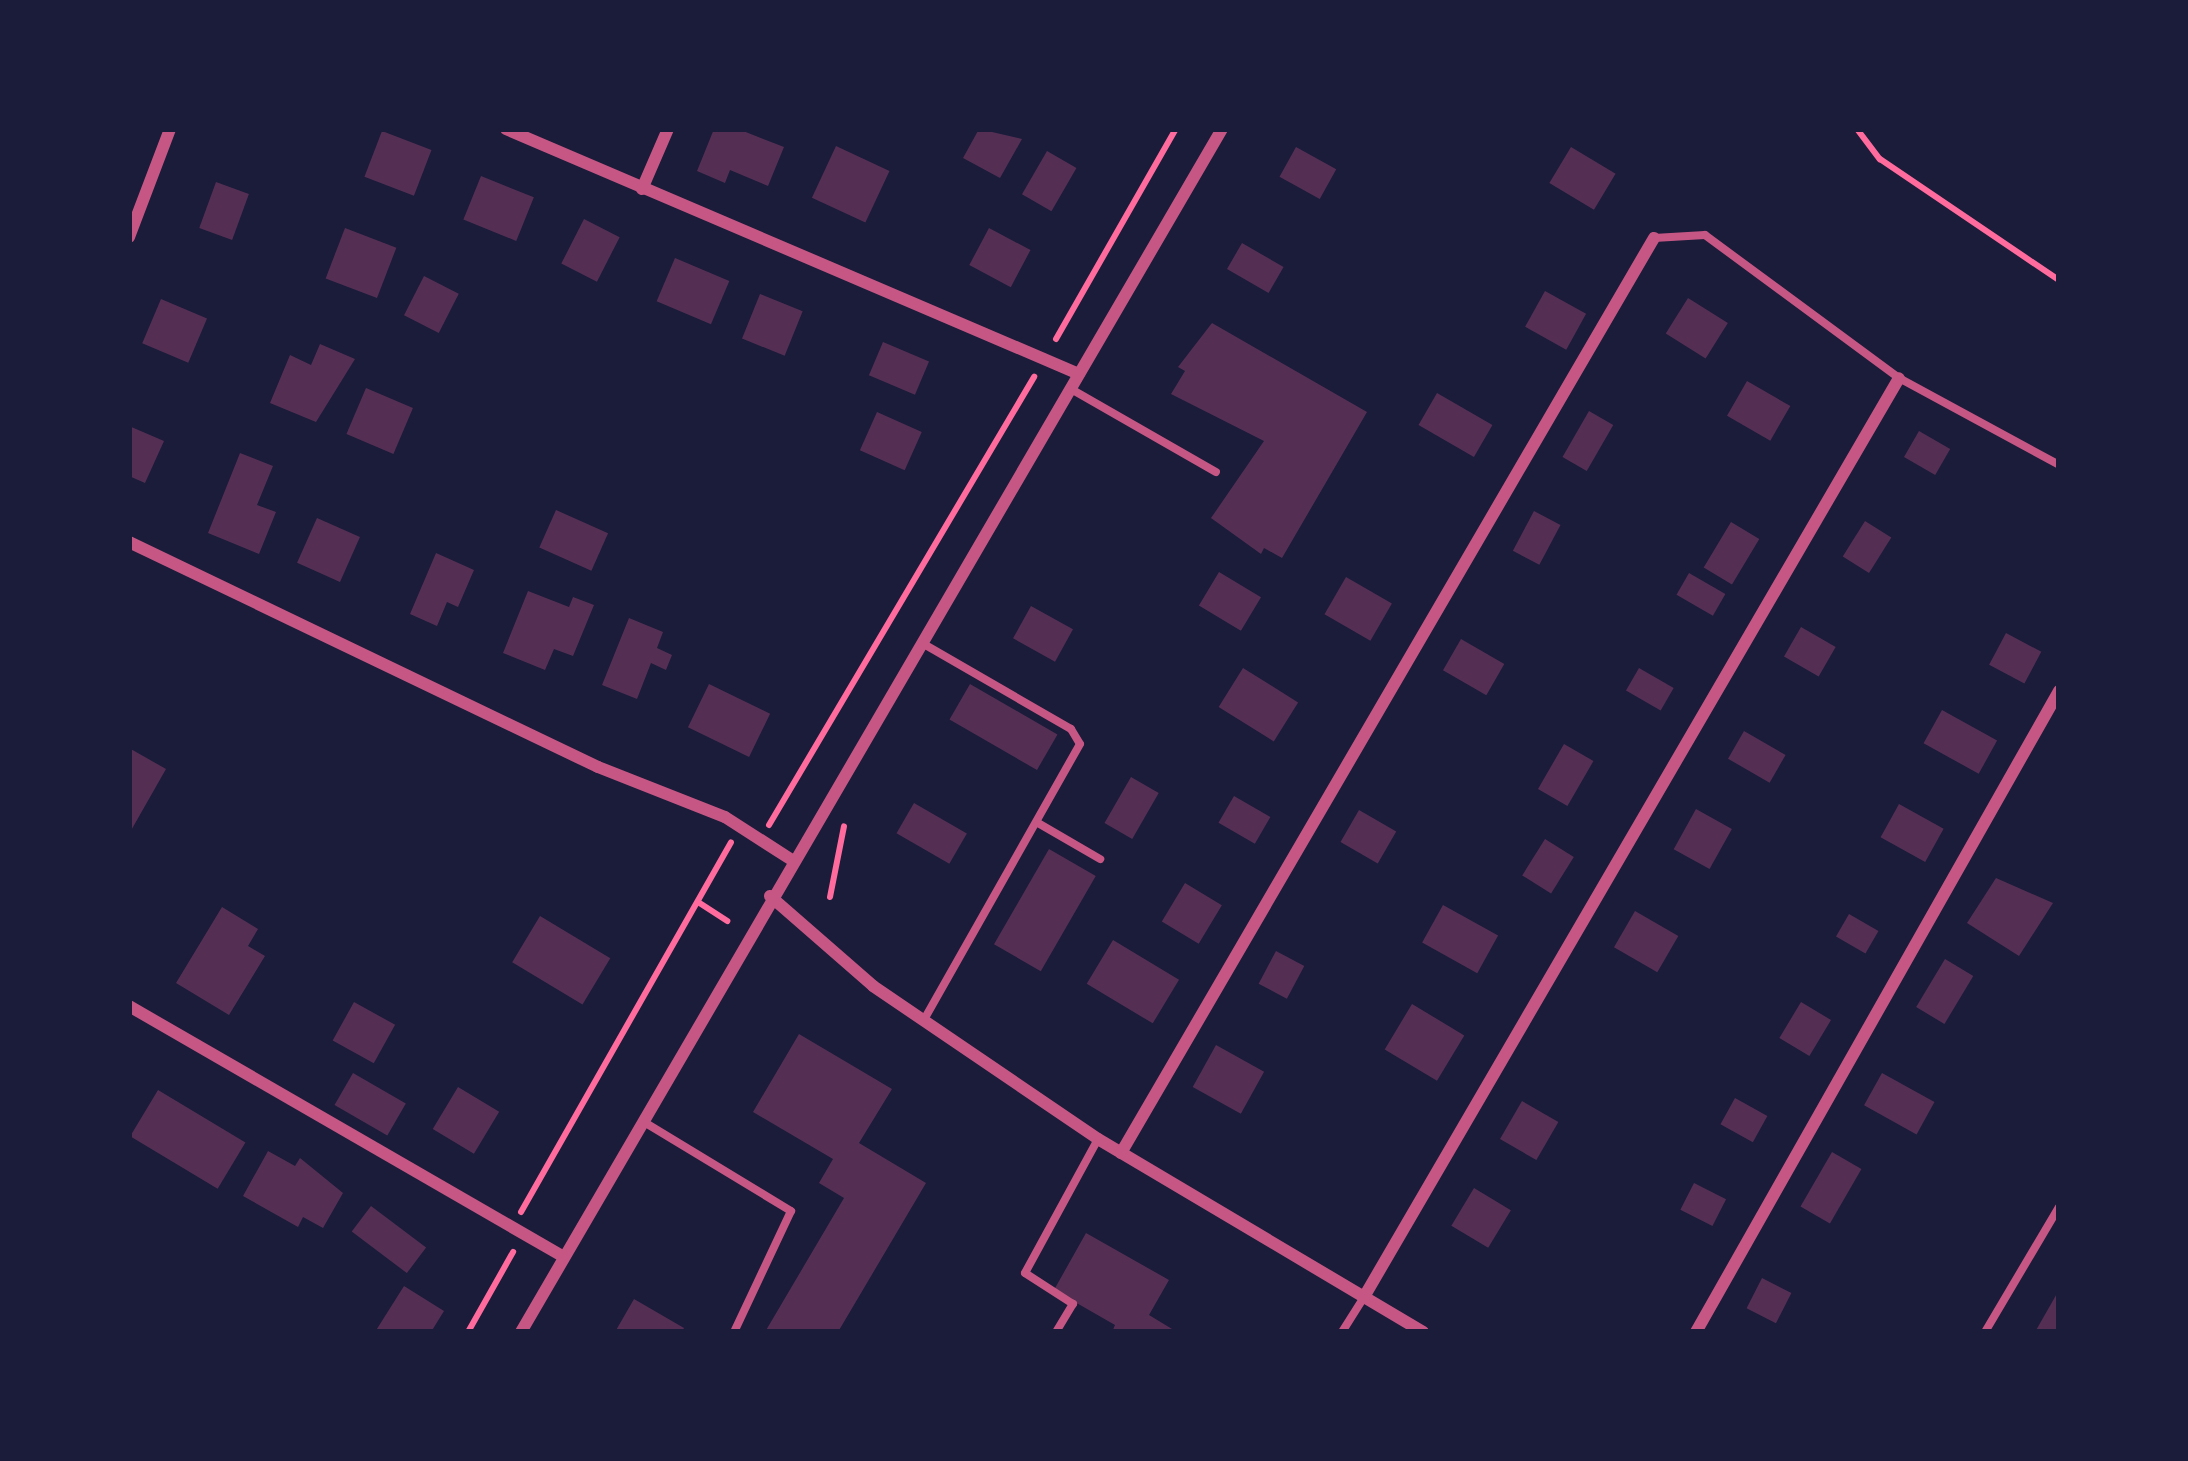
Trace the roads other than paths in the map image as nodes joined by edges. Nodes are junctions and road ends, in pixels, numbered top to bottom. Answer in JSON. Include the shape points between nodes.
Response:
{"nodes":[{"id":1,"x":170,"y":129,"type":"edge"},
{"id":2,"x":506,"y":129,"type":"edge"},
{"id":3,"x":668,"y":129,"type":"edge"},
{"id":4,"x":1222,"y":129,"type":"edge"},
{"id":5,"x":642,"y":189,"type":"junction"},
{"id":6,"x":129,"y":237,"type":"edge"},
{"id":7,"x":1654,"y":238,"type":"joint"},
{"id":8,"x":1078,"y":374,"type":"junction"},
{"id":9,"x":1899,"y":378,"type":"junction"},
{"id":10,"x":1070,"y":388,"type":"junction"},
{"id":11,"x":2059,"y":465,"type":"edge"},
{"id":12,"x":1216,"y":472,"type":"dead end"},
{"id":13,"x":129,"y":542,"type":"edge"},
{"id":14,"x":920,"y":642,"type":"junction"},
{"id":15,"x":2059,"y":691,"type":"edge"},
{"id":16,"x":1038,"y":823,"type":"junction"},
{"id":17,"x":1100,"y":859,"type":"dead end"},
{"id":18,"x":792,"y":860,"type":"junction"},
{"id":19,"x":770,"y":896,"type":"junction"},
{"id":20,"x":129,"y":1006,"type":"edge"},
{"id":21,"x":923,"y":1022,"type":"junction"},
{"id":22,"x":644,"y":1122,"type":"junction"},
{"id":23,"x":1098,"y":1139,"type":"junction"},
{"id":24,"x":1120,"y":1153,"type":"junction"},
{"id":25,"x":2059,"y":1207,"type":"edge"},
{"id":26,"x":564,"y":1257,"type":"junction"},
{"id":27,"x":1364,"y":1298,"type":"junction"},
{"id":28,"x":521,"y":1332,"type":"edge"},
{"id":29,"x":734,"y":1332,"type":"edge"},
{"id":30,"x":1056,"y":1332,"type":"edge"},
{"id":31,"x":1342,"y":1332,"type":"edge"},
{"id":32,"x":1423,"y":1332,"type":"edge"},
{"id":33,"x":1696,"y":1332,"type":"edge"},
{"id":34,"x":1985,"y":1332,"type":"edge"}],
"edges":[{"from":1,"to":6,"type":"street"},
{"from":2,"to":5,"type":"street"},
{"from":3,"to":5,"type":"street"},
{"from":4,"to":8,"type":"street"},
{"from":5,"to":8,"type":"street"},
{"from":7,"to":9,"type":"lane","via":[[1706,235]]},
{"from":7,"to":24,"type":"street"},
{"from":8,"to":10,"type":"street"},
{"from":9,"to":11,"type":"lane"},
{"from":9,"to":27,"type":"street"},
{"from":10,"to":12,"type":"lane"},
{"from":10,"to":14,"type":"street"},
{"from":13,"to":18,"type":"street"},
{"from":14,"to":16,"type":"lane","via":[[1079,736],[1078,754]]},
{"from":14,"to":18,"type":"street"},
{"from":15,"to":33,"type":"street"},
{"from":16,"to":17,"type":"lane"},
{"from":16,"to":21,"type":"lane"},
{"from":18,"to":19,"type":"street"},
{"from":19,"to":21,"type":"street"},
{"from":19,"to":22,"type":"street"},
{"from":20,"to":26,"type":"street"},
{"from":21,"to":23,"type":"street"},
{"from":22,"to":26,"type":"street"},
{"from":22,"to":29,"type":"lane","via":[[791,1211]]},
{"from":23,"to":24,"type":"street"},
{"from":23,"to":30,"type":"lane","via":[[1024,1273],[1072,1304]]},
{"from":24,"to":27,"type":"street"},
{"from":25,"to":34,"type":"lane"},
{"from":26,"to":28,"type":"street"},
{"from":27,"to":31,"type":"lane"},
{"from":27,"to":32,"type":"street"}]}
